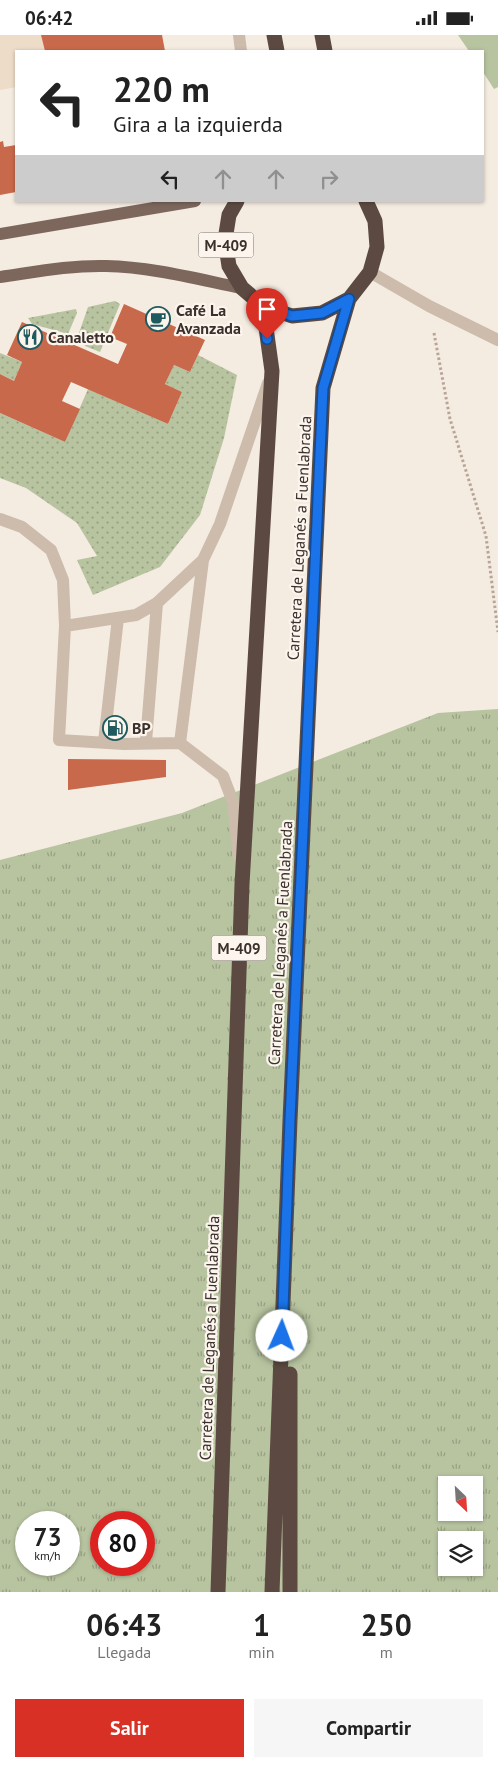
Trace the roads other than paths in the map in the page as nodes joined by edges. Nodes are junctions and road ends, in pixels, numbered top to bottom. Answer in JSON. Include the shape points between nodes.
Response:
{"nodes":[{"id":1,"x":239,"y":35,"type":"edge"},
{"id":2,"x":274,"y":35,"type":"edge"},
{"id":3,"x":322,"y":35,"type":"edge"},
{"id":4,"x":241,"y":50,"type":"edge"},
{"id":5,"x":277,"y":50,"type":"edge"},
{"id":6,"x":325,"y":50,"type":"edge"},
{"id":7,"x":190,"y":202,"type":"edge"},
{"id":8,"x":236,"y":202,"type":"edge"},
{"id":9,"x":366,"y":202,"type":"edge"},
{"id":10,"x":0,"y":234,"type":"edge"},
{"id":11,"x":370,"y":272,"type":"junction"},
{"id":12,"x":0,"y":277,"type":"edge"},
{"id":13,"x":242,"y":288,"type":"junction"},
{"id":14,"x":349,"y":299,"type":"junction"},
{"id":15,"x":263,"y":306,"type":"junction"},
{"id":16,"x":498,"y":339,"type":"edge"},
{"id":17,"x":272,"y":371,"type":"junction"},
{"id":18,"x":0,"y":519,"type":"edge"},
{"id":19,"x":204,"y":559,"type":"junction"},
{"id":20,"x":157,"y":603,"type":"junction"},
{"id":21,"x":118,"y":618,"type":"junction"},
{"id":22,"x":65,"y":626,"type":"junction"},
{"id":23,"x":104,"y":742,"type":"junction"},
{"id":24,"x":146,"y":743,"type":"junction"},
{"id":25,"x":180,"y":743,"type":"junction"},
{"id":26,"x":242,"y":884,"type":"junction"},
{"id":27,"x":290,"y":1120,"type":"junction"},
{"id":28,"x":218,"y":1592,"type":"edge"},
{"id":29,"x":272,"y":1592,"type":"edge"},
{"id":30,"x":290,"y":1592,"type":"edge"}],
"edges":[{"from":1,"to":4,"type":"street"},
{"from":2,"to":5,"type":"highway"},
{"from":3,"to":6,"type":"highway"},
{"from":7,"to":10,"type":"main road"},
{"from":8,"to":13,"type":"highway","number":"M-409","via":[[229,215],[225,241],[229,266]]},
{"from":9,"to":11,"type":"highway","number":"M-409","via":[[375,221],[377,247]]},
{"from":11,"to":14,"type":"highway","number":"M-409"},
{"from":11,"to":16,"type":"street","via":[[429,306]]},
{"from":12,"to":13,"type":"main road","via":[[65,267],[107,266],[177,274]]},
{"from":13,"to":15,"type":"highway","number":"M-409"},
{"from":14,"to":15,"type":"highway","number":"M-409","via":[[322,313],[292,316]]},
{"from":14,"to":27,"type":"highway","name":"Carretera de Leganés a Fuenlabrada","number":"M-409","via":[[323,388]]},
{"from":15,"to":17,"type":"highway","name":"Carretera de Leganés a Fuenlabrada","number":"M-409"},
{"from":17,"to":19,"type":"street","via":[[220,524]]},
{"from":17,"to":26,"type":"highway","name":"Carretera de Leganés a Fuenlabrada","number":"M-409"},
{"from":18,"to":22,"type":"street","via":[[22,527],[51,550],[63,580]]},
{"from":19,"to":20,"type":"street"},
{"from":19,"to":25,"type":"street"},
{"from":20,"to":21,"type":"street","via":[[136,615]]},
{"from":20,"to":24,"type":"street"},
{"from":21,"to":22,"type":"street"},
{"from":21,"to":23,"type":"street"},
{"from":22,"to":23,"type":"street","via":[[59,741]]},
{"from":23,"to":24,"type":"street"},
{"from":24,"to":25,"type":"street"},
{"from":25,"to":26,"type":"street","via":[[223,776],[233,803]]},
{"from":26,"to":28,"type":"highway","name":"Carretera de Leganés a Fuenlabrada","number":"M-409"},
{"from":27,"to":29,"type":"highway","name":"Carretera de Leganés a Fuenlabrada","number":"M-409"},
{"from":27,"to":30,"type":"highway","number":"M-409"}]}
